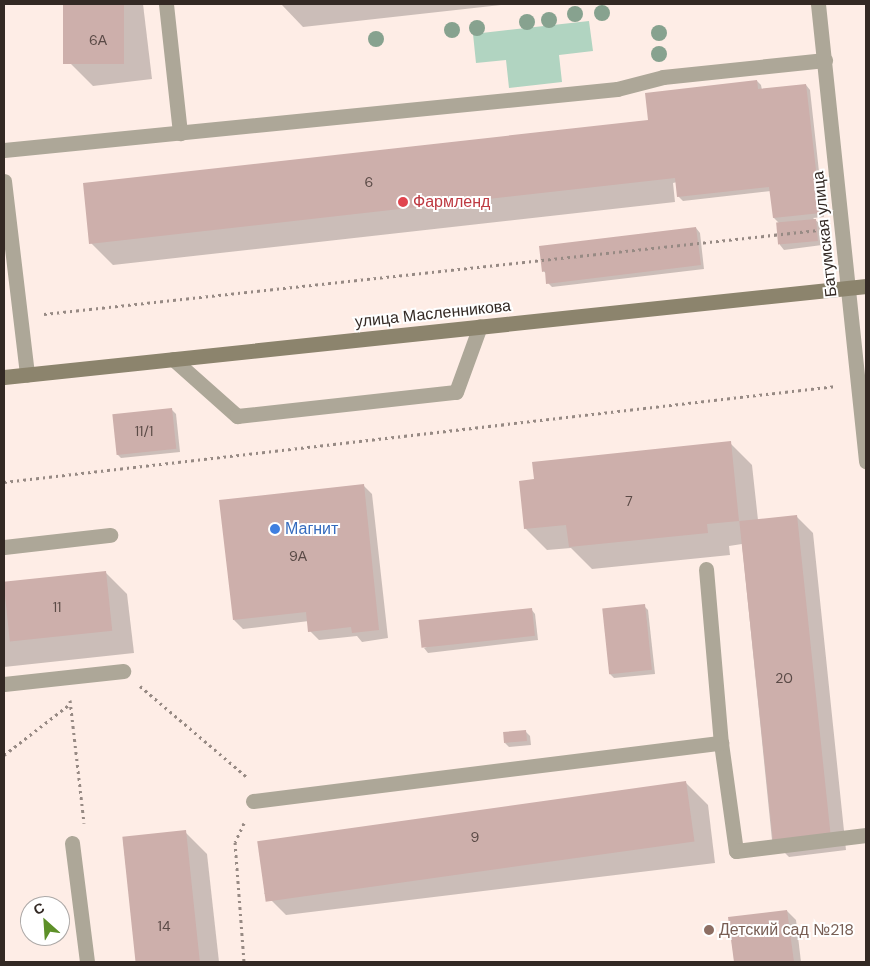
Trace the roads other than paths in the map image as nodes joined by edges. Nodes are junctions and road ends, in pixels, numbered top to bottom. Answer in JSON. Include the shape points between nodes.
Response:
{"nodes":[{"id":1,"x":166,"y":4,"type":"edge"},
{"id":2,"x":818,"y":4,"type":"edge"},
{"id":3,"x":824,"y":60,"type":"junction"},
{"id":4,"x":180,"y":133,"type":"junction"},
{"id":5,"x":4,"y":150,"type":"edge"},
{"id":6,"x":4,"y":181,"type":"edge"},
{"id":7,"x":866,"y":286,"type":"edge"},
{"id":8,"x":849,"y":288,"type":"junction"},
{"id":9,"x":480,"y":326,"type":"junction"},
{"id":10,"x":173,"y":360,"type":"junction"},
{"id":11,"x":27,"y":375,"type":"junction"},
{"id":12,"x":4,"y":377,"type":"edge"},
{"id":13,"x":866,"y":461,"type":"edge"},
{"id":14,"x":110,"y":536,"type":"dead end"},
{"id":15,"x":4,"y":547,"type":"edge"},
{"id":16,"x":706,"y":569,"type":"dead end"},
{"id":17,"x":123,"y":671,"type":"road end"},
{"id":18,"x":4,"y":684,"type":"edge"},
{"id":19,"x":721,"y":743,"type":"junction"},
{"id":20,"x":253,"y":802,"type":"road end"},
{"id":21,"x":866,"y":835,"type":"edge"},
{"id":22,"x":72,"y":843,"type":"road end"},
{"id":23,"x":87,"y":962,"type":"edge"}],
"edges":[{"from":1,"to":4,"type":"street"},
{"from":2,"to":3,"type":"street","name":"Батумская улица"},
{"from":3,"to":4,"type":"street","via":[[663,76],[617,89]]},
{"from":3,"to":8,"type":"street","name":"Батумская улица"},
{"from":4,"to":5,"type":"street"},
{"from":6,"to":11,"type":"street"},
{"from":7,"to":8,"type":"street","name":"улица Масленникова"},
{"from":8,"to":9,"type":"street","name":"улица Масленникова"},
{"from":8,"to":13,"type":"street","name":"Батумская улица"},
{"from":9,"to":10,"type":"street","name":"улица Масленникова"},
{"from":9,"to":10,"type":"street","via":[[456,392],[236,416]]},
{"from":10,"to":11,"type":"street","name":"улица Масленникова"},
{"from":11,"to":12,"type":"street","name":"улица Масленникова"},
{"from":14,"to":15,"type":"street"},
{"from":16,"to":19,"type":"street"},
{"from":17,"to":18,"type":"street"},
{"from":19,"to":20,"type":"street"},
{"from":19,"to":21,"type":"street","via":[[736,851]]},
{"from":22,"to":23,"type":"street"}]}
